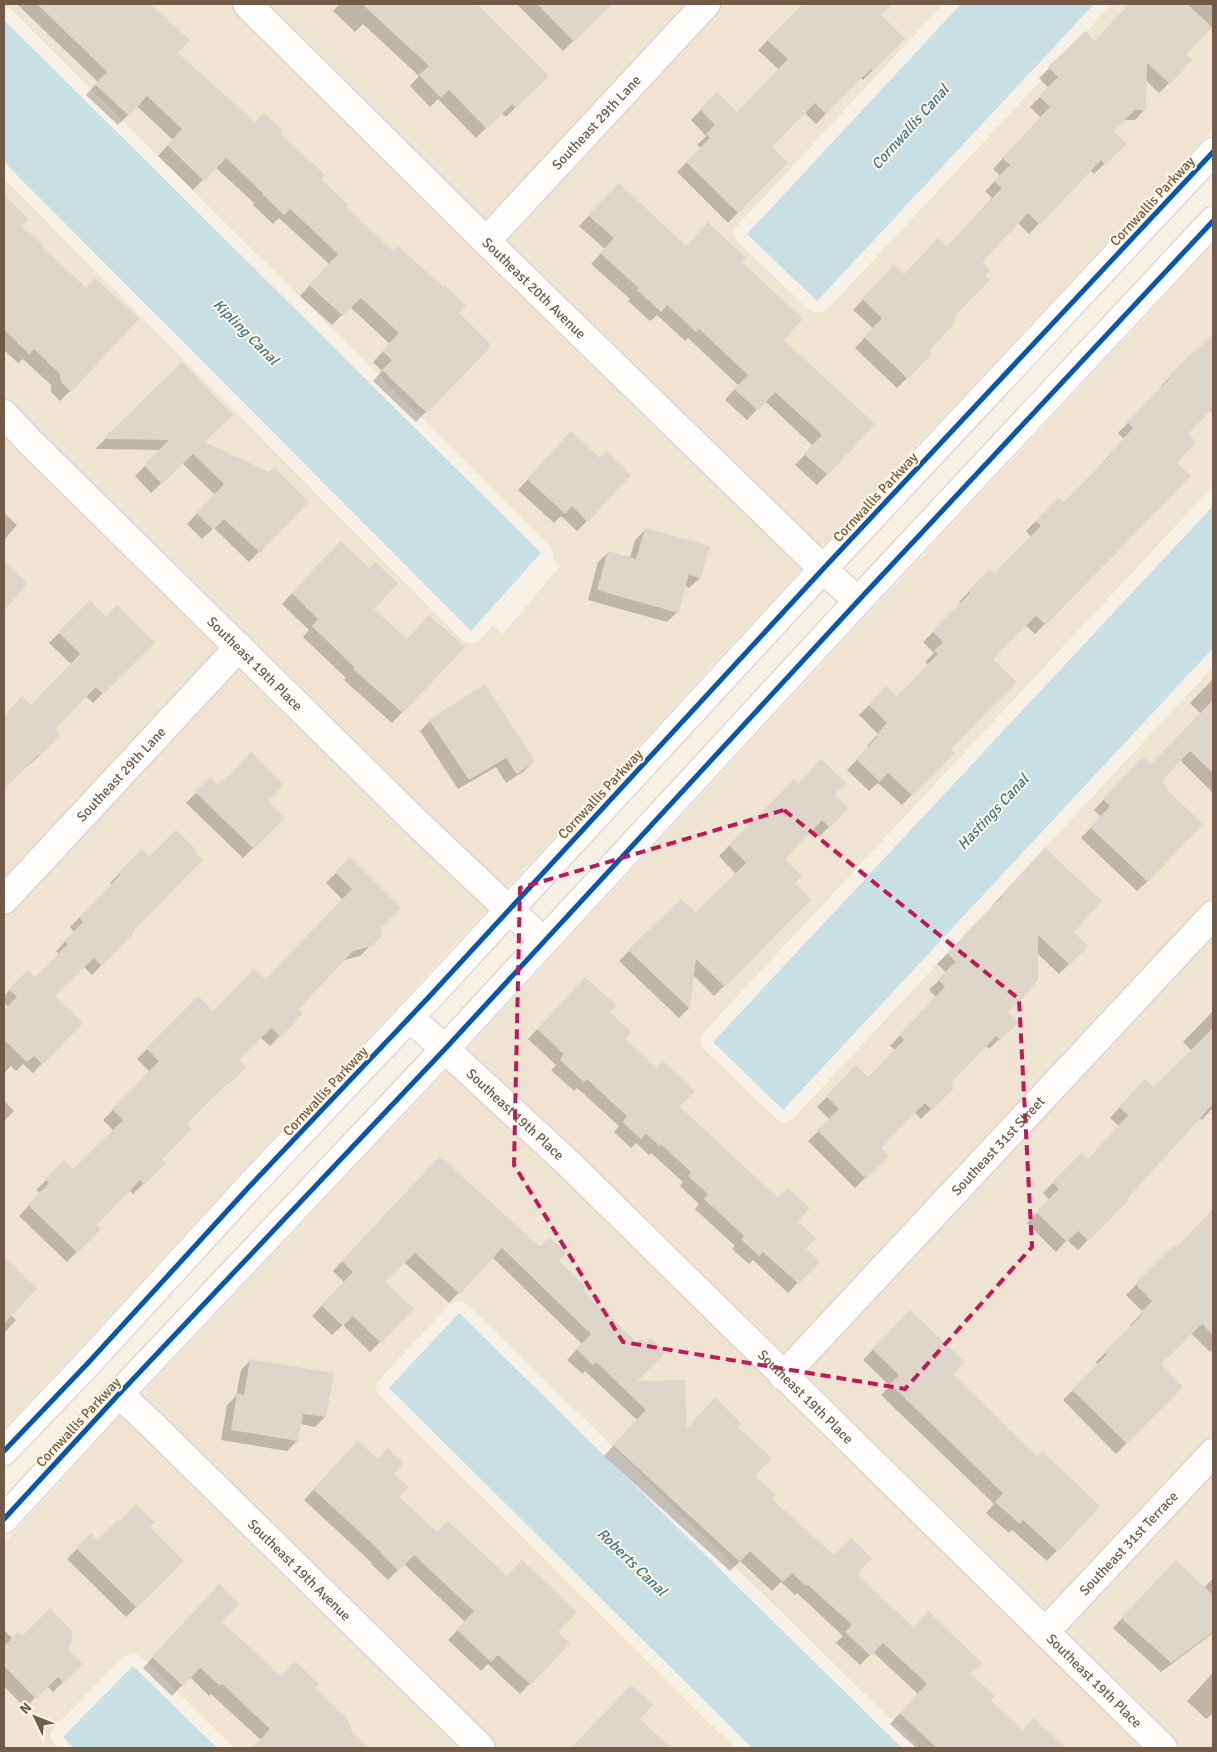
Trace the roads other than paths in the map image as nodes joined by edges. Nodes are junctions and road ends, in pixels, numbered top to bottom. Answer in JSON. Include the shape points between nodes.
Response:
{"nodes":[{"id":1,"x":247,"y":4,"type":"edge"},
{"id":2,"x":706,"y":4,"type":"edge"},
{"id":3,"x":1213,"y":152,"type":"edge"},
{"id":4,"x":1213,"y":221,"type":"edge"},
{"id":5,"x":486,"y":241,"type":"junction"},
{"id":6,"x":4,"y":414,"type":"edge"},
{"id":7,"x":823,"y":569,"type":"junction"},
{"id":8,"x":858,"y":601,"type":"junction"},
{"id":9,"x":238,"y":647,"type":"junction"},
{"id":10,"x":4,"y":900,"type":"edge"},
{"id":11,"x":508,"y":909,"type":"junction"},
{"id":12,"x":1213,"y":915,"type":"edge"},
{"id":13,"x":544,"y":941,"type":"junction"},
{"id":14,"x":410,"y":1017,"type":"junction"},
{"id":15,"x":444,"y":1049,"type":"junction"},
{"id":16,"x":88,"y":1363,"type":"junction"},
{"id":17,"x":783,"y":1376,"type":"junction"},
{"id":18,"x":119,"y":1394,"type":"junction"},
{"id":19,"x":4,"y":1451,"type":"edge"},
{"id":20,"x":1213,"y":1454,"type":"edge"},
{"id":21,"x":4,"y":1519,"type":"edge"},
{"id":22,"x":1045,"y":1632,"type":"junction"},
{"id":23,"x":481,"y":1748,"type":"edge"},
{"id":24,"x":1163,"y":1748,"type":"edge"}],
"edges":[{"from":1,"to":5,"type":"street","name":"Southeast 20th Avenue"},
{"from":2,"to":5,"type":"street","name":"Southeast 29th Lane"},
{"from":3,"to":7,"type":"street","name":"Cornwallis Parkway"},
{"from":4,"to":8,"type":"street","name":"Cornwallis Parkway"},
{"from":5,"to":7,"type":"street","name":"Southeast 20th Avenue"},
{"from":6,"to":9,"type":"street","name":"Southeast 19th Place"},
{"from":7,"to":8,"type":"street","name":"Southeast 20th Avenue"},
{"from":7,"to":11,"type":"street","name":"Cornwallis Parkway"},
{"from":8,"to":13,"type":"street","name":"Cornwallis Parkway"},
{"from":9,"to":10,"type":"street","name":"Southeast 29th Lane"},
{"from":9,"to":11,"type":"street","name":"Southeast 19th Place"},
{"from":11,"to":13,"type":"street","name":"Southeast 19th Place"},
{"from":11,"to":14,"type":"street","name":"Cornwallis Parkway"},
{"from":12,"to":17,"type":"street","name":"Southeast 31st Street"},
{"from":13,"to":15,"type":"street","name":"Cornwallis Parkway"},
{"from":14,"to":15,"type":"street","name":"Southeast 19th Place"},
{"from":14,"to":16,"type":"street","name":"Cornwallis Parkway"},
{"from":15,"to":17,"type":"street","name":"Southeast 19th Place","via":[[567,1162]]},
{"from":15,"to":18,"type":"street","name":"Cornwallis Parkway"},
{"from":16,"to":18,"type":"street","name":"Southeast 19th Avenue"},
{"from":16,"to":19,"type":"street","name":"Cornwallis Parkway"},
{"from":17,"to":22,"type":"street","name":"Southeast 19th Place"},
{"from":18,"to":21,"type":"street","name":"Cornwallis Parkway"},
{"from":18,"to":23,"type":"street","name":"Southeast 19th Avenue"},
{"from":20,"to":22,"type":"street","name":"Southeast 31st Terrace"},
{"from":22,"to":24,"type":"street","name":"Southeast 19th Place"}]}
